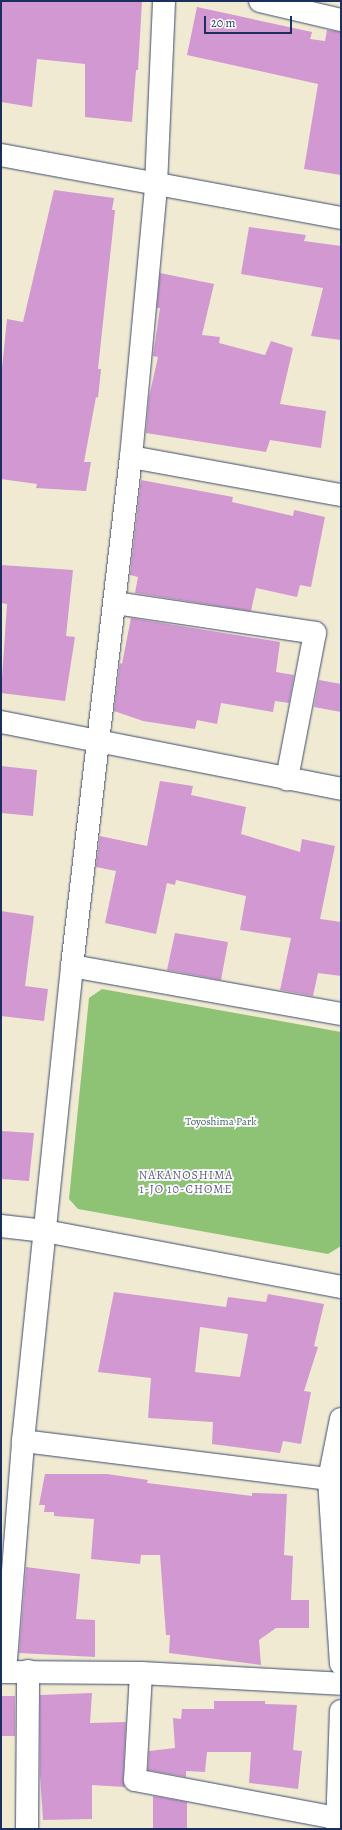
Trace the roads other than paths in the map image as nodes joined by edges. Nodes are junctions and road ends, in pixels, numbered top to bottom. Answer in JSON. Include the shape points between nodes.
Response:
{"nodes":[{"id":1,"x":164,"y":1,"type":"edge"},
{"id":2,"x":260,"y":1,"type":"edge"},
{"id":3,"x":341,"y":20,"type":"edge"},
{"id":4,"x":1,"y":155,"type":"edge"},
{"id":5,"x":156,"y":186,"type":"junction"},
{"id":6,"x":341,"y":218,"type":"edge"},
{"id":7,"x":131,"y":457,"type":"junction"},
{"id":8,"x":341,"y":495,"type":"edge"},
{"id":9,"x":115,"y":603,"type":"junction"},
{"id":10,"x":1,"y":722,"type":"edge"},
{"id":11,"x":100,"y":743,"type":"junction"},
{"id":12,"x":287,"y":779,"type":"junction"},
{"id":13,"x":341,"y":789,"type":"edge"},
{"id":14,"x":72,"y":966,"type":"junction"},
{"id":15,"x":341,"y":1014,"type":"edge"},
{"id":16,"x":1,"y":1226,"type":"edge"},
{"id":17,"x":45,"y":1230,"type":"junction"},
{"id":18,"x":341,"y":1287,"type":"edge"},
{"id":19,"x":341,"y":1419,"type":"edge"},
{"id":20,"x":23,"y":1442,"type":"junction"},
{"id":21,"x":329,"y":1479,"type":"junction"},
{"id":22,"x":341,"y":1664,"type":"edge"},
{"id":23,"x":28,"y":1671,"type":"junction"},
{"id":24,"x":3,"y":1672,"type":"edge"},
{"id":25,"x":141,"y":1673,"type":"junction"},
{"id":26,"x":341,"y":1684,"type":"edge"},
{"id":27,"x":341,"y":1711,"type":"edge"},
{"id":28,"x":337,"y":1824,"type":"edge"},
{"id":29,"x":28,"y":1829,"type":"edge"}],
"edges":[{"from":1,"to":5,"type":"street"},
{"from":2,"to":3,"type":"street"},
{"from":4,"to":5,"type":"street"},
{"from":5,"to":6,"type":"street"},
{"from":5,"to":7,"type":"street"},
{"from":7,"to":8,"type":"street"},
{"from":7,"to":9,"type":"street"},
{"from":9,"to":11,"type":"street"},
{"from":9,"to":12,"type":"street","via":[[315,633]]},
{"from":10,"to":11,"type":"street"},
{"from":11,"to":12,"type":"street"},
{"from":11,"to":14,"type":"street"},
{"from":12,"to":13,"type":"street"},
{"from":14,"to":15,"type":"street"},
{"from":14,"to":17,"type":"street"},
{"from":16,"to":17,"type":"street"},
{"from":17,"to":18,"type":"street"},
{"from":17,"to":20,"type":"street"},
{"from":19,"to":21,"type":"street"},
{"from":20,"to":21,"type":"street"},
{"from":20,"to":24,"type":"street"},
{"from":21,"to":22,"type":"street"},
{"from":23,"to":24,"type":"street"},
{"from":23,"to":25,"type":"street"},
{"from":23,"to":29,"type":"street"},
{"from":25,"to":26,"type":"street"},
{"from":25,"to":28,"type":"street","via":[[135,1780]]},
{"from":27,"to":28,"type":"street"}]}
